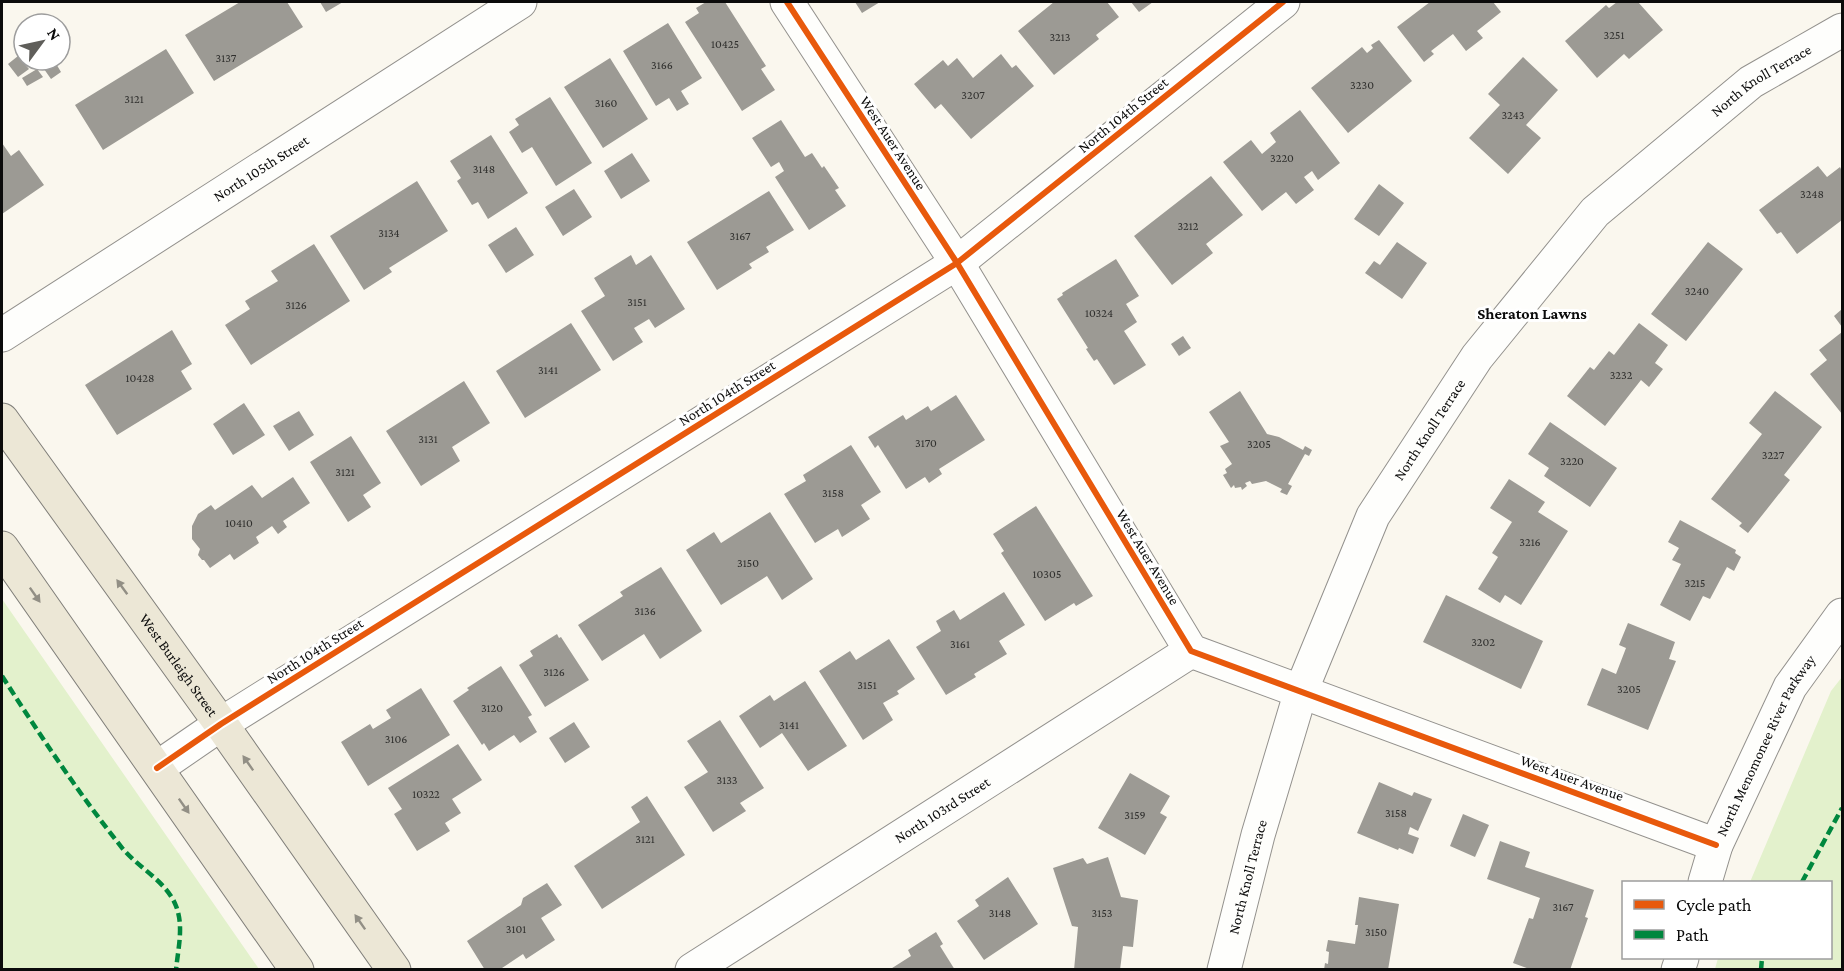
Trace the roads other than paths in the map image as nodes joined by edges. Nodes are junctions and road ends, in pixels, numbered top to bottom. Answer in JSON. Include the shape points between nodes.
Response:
{"nodes":[{"id":1,"x":520,"y":2,"type":"edge"},
{"id":2,"x":787,"y":2,"type":"edge"},
{"id":3,"x":1283,"y":2,"type":"edge"},
{"id":4,"x":1842,"y":30,"type":"edge"},
{"id":5,"x":957,"y":263,"type":"junction"},
{"id":6,"x":2,"y":335,"type":"edge"},
{"id":7,"x":2,"y":420,"type":"edge"},
{"id":8,"x":2,"y":548,"type":"edge"},
{"id":9,"x":1842,"y":615,"type":"edge"},
{"id":10,"x":1191,"y":651,"type":"junction"},
{"id":11,"x":1301,"y":691,"type":"junction"},
{"id":12,"x":221,"y":724,"type":"junction"},
{"id":13,"x":157,"y":768,"type":"junction"},
{"id":14,"x":1716,"y":845,"type":"junction"},
{"id":15,"x":1705,"y":881,"type":"edge"},
{"id":16,"x":297,"y":969,"type":"edge"},
{"id":17,"x":394,"y":969,"type":"edge"},
{"id":18,"x":692,"y":969,"type":"edge"},
{"id":19,"x":1224,"y":969,"type":"edge"}],
"edges":[{"from":1,"to":6,"type":"street","name":"North 105th Street"},
{"from":2,"to":5,"type":"street","name":"West Auer Avenue"},
{"from":3,"to":5,"type":"street","name":"North 104th Street"},
{"from":4,"to":11,"type":"street","name":"North Knoll Terrace","via":[[1750,82],[1595,212],[1477,357],[1373,516]]},
{"from":5,"to":10,"type":"street","name":"West Auer Avenue"},
{"from":5,"to":12,"type":"street","name":"North 104th Street"},
{"from":12,"to":7,"type":"main road","name":"West Burleigh Street","one_way":true},
{"from":8,"to":13,"type":"main road","one_way":true},
{"from":9,"to":14,"type":"street","name":"North Menomonee River Parkway","via":[[1790,687]]},
{"from":10,"to":11,"type":"street","name":"West Auer Avenue"},
{"from":10,"to":18,"type":"street","name":"North 103rd Street"},
{"from":11,"to":14,"type":"street","name":"West Auer Avenue"},
{"from":11,"to":19,"type":"street","name":"North Knoll Terrace","via":[[1258,835]]},
{"from":12,"to":13,"type":"street","name":"North 104th Street"},
{"from":17,"to":12,"type":"main road","name":"West Burleigh Street","one_way":true},
{"from":13,"to":16,"type":"main road","one_way":true},
{"from":14,"to":15,"type":"street","name":"North Menomonee River Parkway"}]}
